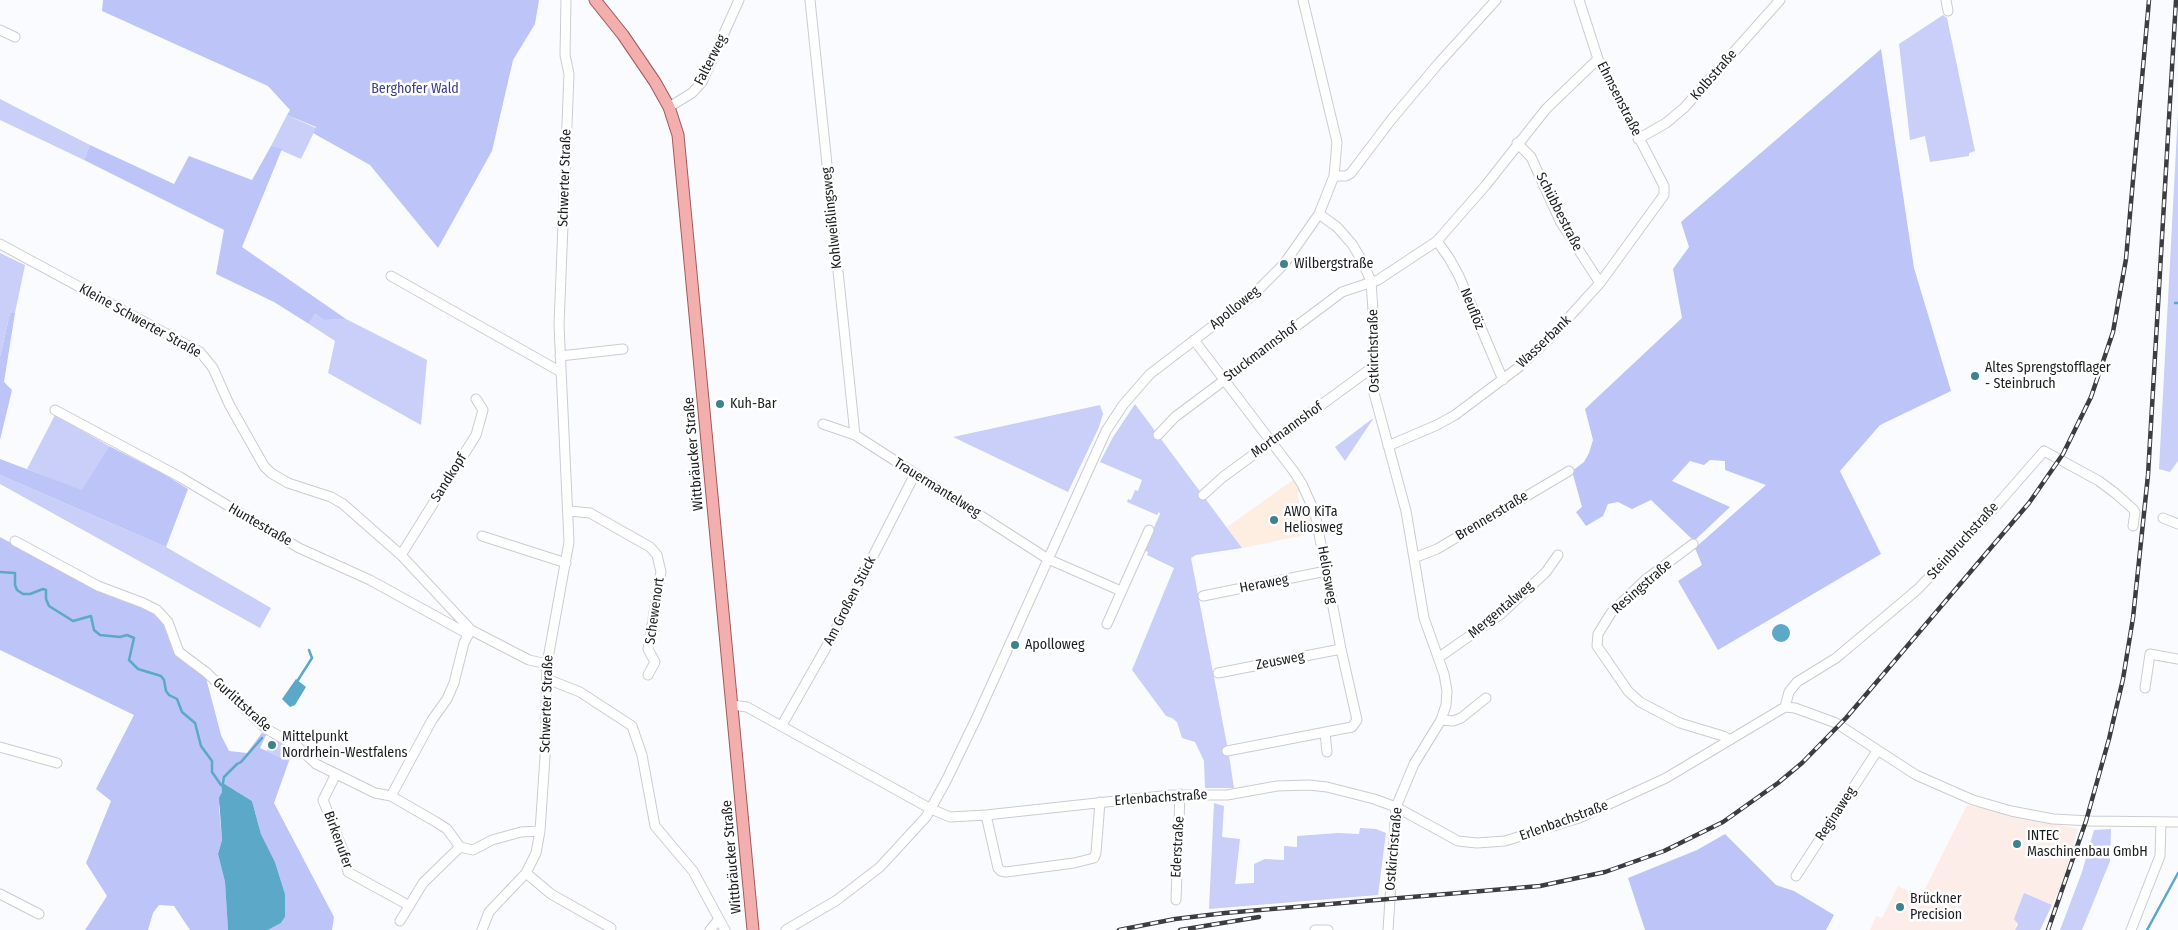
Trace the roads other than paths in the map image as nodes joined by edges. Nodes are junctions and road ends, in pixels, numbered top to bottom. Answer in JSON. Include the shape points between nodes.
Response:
{"nodes":[{"id":1,"x":566,"y":0,"type":"edge"},
{"id":2,"x":595,"y":0,"type":"edge"},
{"id":3,"x":739,"y":0,"type":"edge"},
{"id":4,"x":810,"y":0,"type":"edge"},
{"id":5,"x":1303,"y":0,"type":"edge"},
{"id":6,"x":1496,"y":0,"type":"edge"},
{"id":7,"x":1579,"y":0,"type":"edge"},
{"id":8,"x":1780,"y":0,"type":"edge"},
{"id":9,"x":1946,"y":0,"type":"edge"},
{"id":10,"x":1948,"y":11,"type":"dead end"},
{"id":11,"x":0,"y":30,"type":"edge"},
{"id":12,"x":15,"y":37,"type":"dead end"},
{"id":13,"x":1598,"y":59,"type":"junction"},
{"id":14,"x":669,"y":107,"type":"junction"},
{"id":15,"x":1638,"y":139,"type":"junction"},
{"id":16,"x":1518,"y":143,"type":"junction"},
{"id":17,"x":1334,"y":176,"type":"junction"},
{"id":18,"x":1664,"y":195,"type":"joint"},
{"id":19,"x":1319,"y":214,"type":"junction"},
{"id":20,"x":1436,"y":241,"type":"junction"},
{"id":21,"x":0,"y":244,"type":"edge"},
{"id":22,"x":391,"y":276,"type":"dead end"},
{"id":23,"x":1370,"y":281,"type":"junction"},
{"id":24,"x":1600,"y":283,"type":"junction"},
{"id":25,"x":1194,"y":340,"type":"junction"},
{"id":26,"x":623,"y":349,"type":"dead end"},
{"id":27,"x":560,"y":356,"type":"junction"},
{"id":28,"x":1373,"y":367,"type":"junction"},
{"id":29,"x":561,"y":372,"type":"junction"},
{"id":30,"x":1224,"y":379,"type":"junction"},
{"id":31,"x":1503,"y":380,"type":"junction"},
{"id":32,"x":476,"y":399,"type":"dead end"},
{"id":33,"x":55,"y":410,"type":"dead end"},
{"id":34,"x":823,"y":424,"type":"dead end"},
{"id":35,"x":1158,"y":435,"type":"dead end"},
{"id":36,"x":855,"y":436,"type":"junction"},
{"id":37,"x":1271,"y":442,"type":"junction"},
{"id":38,"x":1388,"y":446,"type":"junction"},
{"id":39,"x":1569,"y":471,"type":"dead end"},
{"id":40,"x":914,"y":474,"type":"junction"},
{"id":41,"x":1203,"y":495,"type":"dead end"},
{"id":42,"x":569,"y":511,"type":"junction"},
{"id":43,"x":2163,"y":518,"type":"dead end"},
{"id":44,"x":2178,"y":524,"type":"edge"},
{"id":45,"x":2132,"y":526,"type":"dead end"},
{"id":46,"x":1149,"y":530,"type":"dead end"},
{"id":47,"x":482,"y":536,"type":"dead end"},
{"id":48,"x":15,"y":541,"type":"dead end"},
{"id":49,"x":1693,"y":544,"type":"dead end"},
{"id":50,"x":1558,"y":555,"type":"dead end"},
{"id":51,"x":402,"y":556,"type":"junction"},
{"id":52,"x":1414,"y":558,"type":"junction"},
{"id":53,"x":1048,"y":559,"type":"junction"},
{"id":54,"x":566,"y":563,"type":"junction"},
{"id":55,"x":1326,"y":572,"type":"junction"},
{"id":56,"x":1121,"y":592,"type":"junction"},
{"id":57,"x":1202,"y":596,"type":"dead end"},
{"id":58,"x":1107,"y":624,"type":"dead end"},
{"id":59,"x":470,"y":632,"type":"junction"},
{"id":60,"x":1340,"y":650,"type":"junction"},
{"id":61,"x":1438,"y":658,"type":"junction"},
{"id":62,"x":2178,"y":659,"type":"edge"},
{"id":63,"x":547,"y":664,"type":"junction"},
{"id":64,"x":1218,"y":673,"type":"dead end"},
{"id":65,"x":648,"y":675,"type":"dead end"},
{"id":66,"x":547,"y":679,"type":"junction"},
{"id":67,"x":2145,"y":688,"type":"dead end"},
{"id":68,"x":1486,"y":698,"type":"dead end"},
{"id":69,"x":732,"y":705,"type":"junction"},
{"id":70,"x":1785,"y":707,"type":"junction"},
{"id":71,"x":1441,"y":720,"type":"junction"},
{"id":72,"x":782,"y":725,"type":"junction"},
{"id":73,"x":1324,"y":733,"type":"junction"},
{"id":74,"x":1730,"y":740,"type":"junction"},
{"id":75,"x":0,"y":747,"type":"edge"},
{"id":76,"x":1228,"y":751,"type":"dead end"},
{"id":77,"x":1877,"y":751,"type":"junction"},
{"id":78,"x":1327,"y":752,"type":"dead end"},
{"id":79,"x":57,"y":763,"type":"dead end"},
{"id":80,"x":336,"y":774,"type":"junction"},
{"id":81,"x":1180,"y":794,"type":"junction"},
{"id":82,"x":391,"y":796,"type":"junction"},
{"id":83,"x":1100,"y":802,"type":"junction"},
{"id":84,"x":1396,"y":807,"type":"junction"},
{"id":85,"x":931,"y":809,"type":"junction"},
{"id":86,"x":986,"y":815,"type":"junction"},
{"id":87,"x":2162,"y":822,"type":"junction"},
{"id":88,"x":2178,"y":822,"type":"edge"},
{"id":89,"x":540,"y":831,"type":"junction"},
{"id":90,"x":460,"y":847,"type":"junction"},
{"id":91,"x":526,"y":873,"type":"junction"},
{"id":92,"x":1796,"y":876,"type":"dead end"},
{"id":93,"x":0,"y":894,"type":"edge"},
{"id":94,"x":1176,"y":900,"type":"dead end"},
{"id":95,"x":408,"y":905,"type":"junction"},
{"id":96,"x":40,"y":914,"type":"dead end"},
{"id":97,"x":719,"y":919,"type":"junction"},
{"id":98,"x":400,"y":921,"type":"dead end"},
{"id":99,"x":611,"y":928,"type":"dead end"},
{"id":100,"x":482,"y":930,"type":"edge"},
{"id":101,"x":710,"y":930,"type":"edge"},
{"id":102,"x":725,"y":930,"type":"edge"},
{"id":103,"x":754,"y":930,"type":"edge"},
{"id":104,"x":786,"y":930,"type":"edge"},
{"id":105,"x":1315,"y":930,"type":"edge"},
{"id":106,"x":1328,"y":930,"type":"edge"},
{"id":107,"x":1388,"y":930,"type":"edge"},
{"id":108,"x":2131,"y":930,"type":"edge"}],
"edges":[{"from":1,"to":27,"type":"street","name":"Schwerter Straße","via":[[565,55],[569,74]]},
{"from":2,"to":14,"type":"main road","name":"Wittbräucker Straße","via":[[640,58]]},
{"from":3,"to":14,"type":"street","name":"Falterweg","via":[[702,82],[692,93]]},
{"from":4,"to":36,"type":"street","name":"Kohlweißlingsweg"},
{"from":5,"to":17,"type":"street","via":[[1337,142]]},
{"from":6,"to":17,"type":"street","via":[[1391,120],[1351,173]]},
{"from":7,"to":13,"type":"street","name":"Ehmsenstraße"},
{"from":8,"to":15,"type":"street","name":"Kolbstraße","via":[[1684,108]]},
{"from":9,"to":10,"type":"street"},
{"from":11,"to":12,"type":"street"},
{"from":13,"to":15,"type":"street","name":"Ehmsenstraße"},
{"from":13,"to":16,"type":"street","via":[[1567,87]]},
{"from":14,"to":69,"type":"main road","name":"Wittbräucker Straße","via":[[678,135],[682,166]]},
{"from":15,"to":18,"type":"street","name":"Ehmsenstraße","via":[[1664,186]]},
{"from":16,"to":20,"type":"street"},
{"from":16,"to":24,"type":"street","name":"Schübbestraße","via":[[1531,157],[1560,220]]},
{"from":17,"to":19,"type":"street"},
{"from":18,"to":24,"type":"street","name":"Wasserbank"},
{"from":19,"to":23,"type":"street","name":"Ostkirchstraße","via":[[1352,244]]},
{"from":19,"to":25,"type":"street","name":"Apolloweg","via":[[1274,274],[1252,296]]},
{"from":20,"to":23,"type":"street","via":[[1392,272]]},
{"from":20,"to":31,"type":"street","name":"Neuflöz","via":[[1459,276]]},
{"from":21,"to":51,"type":"street","name":"Kleine Schwerter Straße","via":[[200,352],[213,368],[233,412],[264,466],[288,483],[343,504]]},
{"from":22,"to":29,"type":"street"},
{"from":23,"to":28,"type":"street","name":"Ostkirchstraße"},
{"from":23,"to":30,"type":"street","name":"Stuckmannshof","via":[[1342,292]]},
{"from":24,"to":31,"type":"street","name":"Wasserbank","via":[[1551,337]]},
{"from":25,"to":30,"type":"street","name":"Heliosweg"},
{"from":25,"to":53,"type":"street","name":"Apolloweg","via":[[1150,374],[1122,405],[1106,431]]},
{"from":26,"to":27,"type":"street"},
{"from":27,"to":29,"type":"street","name":"Schwerter Straße"},
{"from":28,"to":37,"type":"street","name":"Mortmannshof"},
{"from":28,"to":38,"type":"street","name":"Ostkirchstraße","via":[[1374,393]]},
{"from":29,"to":42,"type":"street","name":"Schwerter Straße"},
{"from":30,"to":35,"type":"street","name":"Stuckmannshof","via":[[1175,417]]},
{"from":30,"to":37,"type":"street","name":"Heliosweg"},
{"from":31,"to":38,"type":"street","name":"Wasserbank","via":[[1437,425]]},
{"from":32,"to":51,"type":"street","name":"Sandkopf","via":[[483,410],[476,435]]},
{"from":33,"to":59,"type":"street","name":"Huntestraße","via":[[180,477],[299,548],[370,580]]},
{"from":34,"to":36,"type":"street","name":"Trauermantelweg"},
{"from":36,"to":40,"type":"street","name":"Trauermantelweg"},
{"from":37,"to":41,"type":"street","name":"Mortmannshof"},
{"from":37,"to":55,"type":"street","name":"Heliosweg","via":[[1302,484],[1315,513]]},
{"from":38,"to":52,"type":"street","name":"Ostkirchstraße"},
{"from":39,"to":52,"type":"street","name":"Brennerstraße","via":[[1437,549]]},
{"from":40,"to":53,"type":"street","name":"Trauermantelweg"},
{"from":40,"to":72,"type":"street","name":"Am Großen Stück","via":[[828,644]]},
{"from":42,"to":54,"type":"street","name":"Schwerter Straße"},
{"from":42,"to":65,"type":"street","name":"Schewenort","via":[[590,514],[650,548],[657,556],[662,572],[648,649],[655,662]]},
{"from":43,"to":44,"type":"street"},
{"from":45,"to":70,"type":"street","name":"Steinbruchstraße","via":[[2133,508],[2099,481],[2044,451],[1918,589],[1836,658],[1797,682],[1789,692]]},
{"from":46,"to":56,"type":"street"},
{"from":47,"to":54,"type":"street"},
{"from":48,"to":80,"type":"street","name":"Gurlittstraße","via":[[98,586],[157,610],[168,622],[179,652],[207,673],[265,728]]},
{"from":49,"to":74,"type":"street","name":"Resingstraße","via":[[1645,580],[1611,613],[1598,634],[1597,646],[1628,691],[1640,702],[1680,723]]},
{"from":50,"to":61,"type":"street","name":"Mergentalweg","via":[[1546,572],[1500,614]]},
{"from":51,"to":59,"type":"street","name":"Kleine Schwerter Straße"},
{"from":52,"to":61,"type":"street","name":"Ostkirchstraße","via":[[1424,618]]},
{"from":53,"to":56,"type":"street","name":"Trauermantelweg"},
{"from":53,"to":85,"type":"street","name":"Apolloweg","via":[[976,719]]},
{"from":54,"to":63,"type":"street","name":"Schwerter Straße"},
{"from":55,"to":57,"type":"street","name":"Heraweg"},
{"from":55,"to":60,"type":"street","name":"Heliosweg"},
{"from":56,"to":58,"type":"street"},
{"from":59,"to":63,"type":"street","name":"Kleine Schwerter Straße","via":[[530,660]]},
{"from":59,"to":82,"type":"street","via":[[447,699]]},
{"from":60,"to":64,"type":"street","name":"Zeusweg"},
{"from":60,"to":73,"type":"street","name":"Heliosweg","via":[[1357,720],[1352,727]]},
{"from":61,"to":71,"type":"street","name":"Ostkirchstraße","via":[[1446,691]]},
{"from":62,"to":67,"type":"street","via":[[2150,654]]},
{"from":63,"to":66,"type":"street","name":"Schwerter Straße"},
{"from":66,"to":89,"type":"street","name":"Schwerter Straße"},
{"from":66,"to":97,"type":"street","via":[[580,692],[632,726],[642,755],[655,826],[693,871]]},
{"from":68,"to":71,"type":"street","via":[[1460,718]]},
{"from":69,"to":72,"type":"street","name":"Erlenbachstraße","via":[[747,707]]},
{"from":69,"to":103,"type":"main road","name":"Wittbräucker Straße"},
{"from":70,"to":74,"type":"street","name":"Erlenbachstraße"},
{"from":70,"to":77,"type":"street","via":[[1836,723]]},
{"from":71,"to":84,"type":"street","name":"Ostkirchstraße","via":[[1414,764]]},
{"from":72,"to":85,"type":"street","name":"Erlenbachstraße"},
{"from":73,"to":76,"type":"street","name":"Heliosweg"},
{"from":73,"to":78,"type":"street"},
{"from":74,"to":84,"type":"street","name":"Erlenbachstraße","via":[[1666,778],[1614,803],[1563,824],[1505,840],[1458,841]]},
{"from":75,"to":79,"type":"street"},
{"from":77,"to":87,"type":"street","via":[[1948,791],[2011,811],[2075,821]]},
{"from":77,"to":92,"type":"street","name":"Reginaweg"},
{"from":80,"to":82,"type":"street","name":"Gurlittstraße","via":[[375,793]]},
{"from":80,"to":95,"type":"street","name":"Birkenufer","via":[[323,800],[348,872]]},
{"from":81,"to":83,"type":"street","name":"Erlenbachstraße"},
{"from":81,"to":84,"type":"street","name":"Erlenbachstraße","via":[[1227,795],[1277,786],[1310,785],[1352,793]]},
{"from":81,"to":94,"type":"street","name":"Ederstraße"},
{"from":82,"to":90,"type":"street","name":"Gurlittstraße","via":[[447,829]]},
{"from":83,"to":86,"type":"street","name":"Erlenbachstraße"},
{"from":83,"to":86,"type":"street","via":[[1094,858],[1006,872],[998,868]]},
{"from":84,"to":107,"type":"street","name":"Ostkirchstraße"},
{"from":85,"to":86,"type":"street","name":"Erlenbachstraße","via":[[950,817]]},
{"from":85,"to":104,"type":"street","name":"Apolloweg","via":[[880,867],[837,900]]},
{"from":87,"to":88,"type":"street"},
{"from":87,"to":108,"type":"street","via":[[2160,856]]},
{"from":89,"to":90,"type":"street","via":[[521,832],[492,840],[474,850]]},
{"from":89,"to":91,"type":"street","name":"Schwerter Straße","via":[[536,853]]},
{"from":90,"to":95,"type":"street","via":[[430,875]]},
{"from":91,"to":99,"type":"street","via":[[551,894]]},
{"from":91,"to":100,"type":"street","name":"Schwerter Straße","via":[[489,912]]},
{"from":93,"to":96,"type":"street"},
{"from":95,"to":98,"type":"street"},
{"from":97,"to":101,"type":"street"},
{"from":97,"to":102,"type":"street"},
{"from":105,"to":106,"type":"street"}]}
